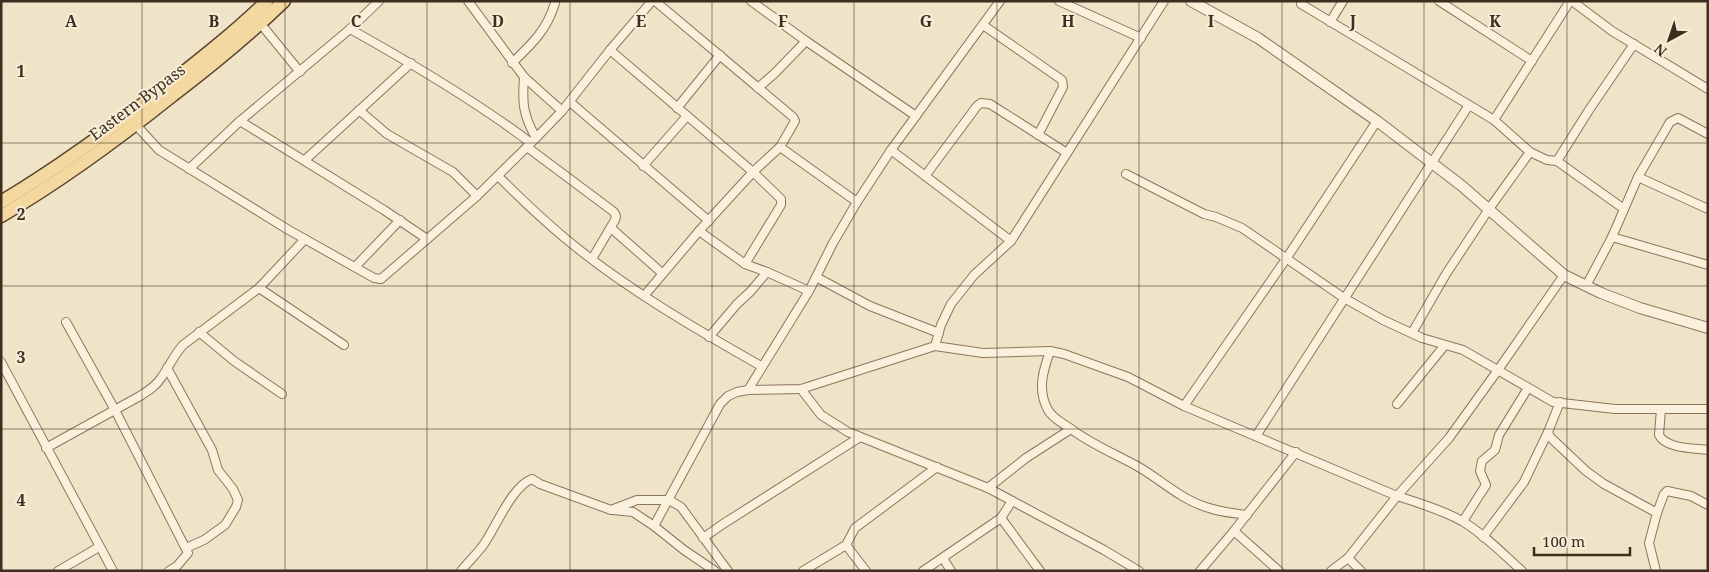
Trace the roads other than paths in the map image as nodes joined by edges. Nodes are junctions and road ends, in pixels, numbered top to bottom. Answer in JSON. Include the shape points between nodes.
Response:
{"nodes":[{"id":1,"x":266,"y":1,"type":"edge"},
{"id":2,"x":284,"y":1,"type":"edge"},
{"id":3,"x":379,"y":1,"type":"edge"},
{"id":4,"x":468,"y":1,"type":"edge"},
{"id":5,"x":654,"y":1,"type":"edge"},
{"id":6,"x":751,"y":1,"type":"edge"},
{"id":7,"x":1000,"y":1,"type":"edge"},
{"id":8,"x":1059,"y":1,"type":"edge"},
{"id":9,"x":1164,"y":1,"type":"edge"},
{"id":10,"x":1191,"y":1,"type":"edge"},
{"id":11,"x":1343,"y":1,"type":"edge"},
{"id":12,"x":1439,"y":1,"type":"edge"},
{"id":13,"x":1571,"y":1,"type":"edge"},
{"id":14,"x":556,"y":2,"type":"edge"},
{"id":15,"x":1301,"y":4,"type":"dead end"},
{"id":16,"x":1330,"y":22,"type":"junction"},
{"id":17,"x":260,"y":23,"type":"junction"},
{"id":18,"x":983,"y":25,"type":"junction"},
{"id":19,"x":350,"y":29,"type":"junction"},
{"id":20,"x":1141,"y":38,"type":"junction"},
{"id":21,"x":806,"y":41,"type":"junction"},
{"id":22,"x":1634,"y":44,"type":"junction"},
{"id":23,"x":610,"y":50,"type":"junction"},
{"id":24,"x":720,"y":55,"type":"junction"},
{"id":25,"x":1532,"y":60,"type":"junction"},
{"id":26,"x":411,"y":62,"type":"junction"},
{"id":27,"x":512,"y":63,"type":"junction"},
{"id":28,"x":300,"y":72,"type":"junction"},
{"id":29,"x":524,"y":77,"type":"junction"},
{"id":30,"x":758,"y":88,"type":"junction"},
{"id":31,"x":1708,"y":89,"type":"edge"},
{"id":32,"x":570,"y":102,"type":"junction"},
{"id":33,"x":1469,"y":105,"type":"junction"},
{"id":34,"x":677,"y":108,"type":"junction"},
{"id":35,"x":359,"y":110,"type":"junction"},
{"id":36,"x":562,"y":111,"type":"junction"},
{"id":37,"x":687,"y":116,"type":"junction"},
{"id":38,"x":916,"y":116,"type":"junction"},
{"id":39,"x":1494,"y":120,"type":"junction"},
{"id":40,"x":240,"y":121,"type":"junction"},
{"id":41,"x":1377,"y":121,"type":"junction"},
{"id":42,"x":136,"y":125,"type":"junction"},
{"id":43,"x":1708,"y":134,"type":"edge"},
{"id":44,"x":1038,"y":135,"type":"junction"},
{"id":45,"x":531,"y":143,"type":"junction"},
{"id":46,"x":780,"y":147,"type":"junction"},
{"id":47,"x":891,"y":150,"type":"junction"},
{"id":48,"x":1530,"y":152,"type":"junction"},
{"id":49,"x":1067,"y":153,"type":"junction"},
{"id":50,"x":305,"y":160,"type":"junction"},
{"id":51,"x":1558,"y":161,"type":"junction"},
{"id":52,"x":1432,"y":162,"type":"junction"},
{"id":53,"x":643,"y":166,"type":"junction"},
{"id":54,"x":189,"y":168,"type":"junction"},
{"id":55,"x":753,"y":172,"type":"junction"},
{"id":56,"x":1126,"y":174,"type":"dead end"},
{"id":57,"x":498,"y":176,"type":"junction"},
{"id":58,"x":925,"y":176,"type":"junction"},
{"id":59,"x":1638,"y":177,"type":"junction"},
{"id":60,"x":477,"y":196,"type":"junction"},
{"id":61,"x":1,"y":202,"type":"edge"},
{"id":62,"x":857,"y":202,"type":"junction"},
{"id":63,"x":1489,"y":209,"type":"junction"},
{"id":64,"x":1624,"y":209,"type":"junction"},
{"id":65,"x":1708,"y":210,"type":"edge"},
{"id":66,"x":1,"y":216,"type":"edge"},
{"id":67,"x":400,"y":220,"type":"junction"},
{"id":68,"x":708,"y":220,"type":"junction"},
{"id":69,"x":611,"y":228,"type":"junction"},
{"id":70,"x":698,"y":231,"type":"junction"},
{"id":71,"x":1612,"y":237,"type":"junction"},
{"id":72,"x":305,"y":239,"type":"junction"},
{"id":73,"x":427,"y":239,"type":"junction"},
{"id":74,"x":1011,"y":241,"type":"junction"},
{"id":75,"x":592,"y":259,"type":"junction"},
{"id":76,"x":1286,"y":259,"type":"junction"},
{"id":77,"x":745,"y":264,"type":"junction"},
{"id":78,"x":1708,"y":265,"type":"edge"},
{"id":79,"x":355,"y":267,"type":"junction"},
{"id":80,"x":767,"y":272,"type":"junction"},
{"id":81,"x":662,"y":273,"type":"junction"},
{"id":82,"x":1564,"y":275,"type":"junction"},
{"id":83,"x":816,"y":277,"type":"junction"},
{"id":84,"x":1586,"y":286,"type":"junction"},
{"id":85,"x":259,"y":288,"type":"junction"},
{"id":86,"x":809,"y":291,"type":"junction"},
{"id":87,"x":644,"y":296,"type":"junction"},
{"id":88,"x":1344,"y":298,"type":"junction"},
{"id":89,"x":66,"y":322,"type":"dead end"},
{"id":90,"x":1708,"y":328,"type":"edge"},
{"id":91,"x":199,"y":332,"type":"junction"},
{"id":92,"x":939,"y":333,"type":"junction"},
{"id":93,"x":1412,"y":333,"type":"junction"},
{"id":94,"x":709,"y":337,"type":"junction"},
{"id":95,"x":1445,"y":344,"type":"junction"},
{"id":96,"x":344,"y":345,"type":"dead end"},
{"id":97,"x":935,"y":346,"type":"junction"},
{"id":98,"x":1050,"y":351,"type":"junction"},
{"id":99,"x":1,"y":362,"type":"edge"},
{"id":100,"x":761,"y":366,"type":"junction"},
{"id":101,"x":167,"y":368,"type":"junction"},
{"id":102,"x":1498,"y":370,"type":"junction"},
{"id":103,"x":1528,"y":388,"type":"junction"},
{"id":104,"x":801,"y":389,"type":"junction"},
{"id":105,"x":748,"y":390,"type":"junction"},
{"id":106,"x":282,"y":394,"type":"dead end"},
{"id":107,"x":1560,"y":402,"type":"junction"},
{"id":108,"x":1397,"y":404,"type":"dead end"},
{"id":109,"x":1184,"y":406,"type":"junction"},
{"id":110,"x":1661,"y":409,"type":"junction"},
{"id":111,"x":1708,"y":409,"type":"edge"},
{"id":112,"x":115,"y":410,"type":"junction"},
{"id":113,"x":1071,"y":429,"type":"junction"},
{"id":114,"x":1548,"y":432,"type":"junction"},
{"id":115,"x":1256,"y":436,"type":"junction"},
{"id":116,"x":860,"y":437,"type":"junction"},
{"id":117,"x":46,"y":448,"type":"junction"},
{"id":118,"x":1708,"y":450,"type":"edge"},
{"id":119,"x":1296,"y":452,"type":"junction"},
{"id":120,"x":937,"y":467,"type":"junction"},
{"id":121,"x":988,"y":488,"type":"junction"},
{"id":122,"x":1397,"y":496,"type":"junction"},
{"id":123,"x":669,"y":500,"type":"junction"},
{"id":124,"x":1012,"y":501,"type":"junction"},
{"id":125,"x":1708,"y":505,"type":"edge"},
{"id":126,"x":611,"y":510,"type":"junction"},
{"id":127,"x":1657,"y":513,"type":"junction"},
{"id":128,"x":1247,"y":515,"type":"junction"},
{"id":129,"x":1001,"y":518,"type":"junction"},
{"id":130,"x":1462,"y":522,"type":"junction"},
{"id":131,"x":654,"y":526,"type":"junction"},
{"id":132,"x":1234,"y":531,"type":"junction"},
{"id":133,"x":1484,"y":537,"type":"junction"},
{"id":134,"x":703,"y":538,"type":"junction"},
{"id":135,"x":846,"y":545,"type":"junction"},
{"id":136,"x":99,"y":547,"type":"junction"},
{"id":137,"x":186,"y":548,"type":"junction"},
{"id":138,"x":943,"y":558,"type":"junction"},
{"id":139,"x":1348,"y":558,"type":"junction"},
{"id":140,"x":1138,"y":570,"type":"edge"},
{"id":141,"x":58,"y":571,"type":"edge"},
{"id":142,"x":113,"y":571,"type":"edge"},
{"id":143,"x":169,"y":571,"type":"edge"},
{"id":144,"x":461,"y":571,"type":"edge"},
{"id":145,"x":716,"y":571,"type":"edge"},
{"id":146,"x":728,"y":571,"type":"edge"},
{"id":147,"x":803,"y":571,"type":"edge"},
{"id":148,"x":866,"y":571,"type":"edge"},
{"id":149,"x":923,"y":571,"type":"edge"},
{"id":150,"x":951,"y":571,"type":"edge"},
{"id":151,"x":1040,"y":571,"type":"edge"},
{"id":152,"x":1200,"y":571,"type":"edge"},
{"id":153,"x":1279,"y":571,"type":"edge"},
{"id":154,"x":1332,"y":571,"type":"edge"},
{"id":155,"x":1361,"y":571,"type":"edge"},
{"id":156,"x":1522,"y":571,"type":"edge"},
{"id":157,"x":1656,"y":571,"type":"edge"}],
"edges":[{"from":1,"to":61,"type":"main road","name":"Eastern Bypass","via":[[191,67],[139,107]]},
{"from":2,"to":17,"type":"main road","name":"Eastern Bypass"},
{"from":3,"to":19,"type":"street"},
{"from":4,"to":27,"type":"street"},
{"from":5,"to":23,"type":"street"},
{"from":5,"to":24,"type":"street"},
{"from":6,"to":21,"type":"street"},
{"from":7,"to":18,"type":"street"},
{"from":8,"to":20,"type":"street"},
{"from":9,"to":20,"type":"street"},
{"from":10,"to":41,"type":"street","via":[[1258,38]]},
{"from":11,"to":16,"type":"street"},
{"from":12,"to":25,"type":"street"},
{"from":13,"to":22,"type":"street"},
{"from":13,"to":25,"type":"street"},
{"from":14,"to":27,"type":"street","via":[[539,37]]},
{"from":15,"to":16,"type":"street"},
{"from":16,"to":33,"type":"street"},
{"from":17,"to":28,"type":"street"},
{"from":17,"to":42,"type":"main road","name":"Eastern Bypass"},
{"from":18,"to":38,"type":"street"},
{"from":18,"to":44,"type":"street","via":[[1062,80],[1063,87]]},
{"from":19,"to":26,"type":"street"},
{"from":19,"to":28,"type":"street"},
{"from":20,"to":49,"type":"street"},
{"from":21,"to":30,"type":"street"},
{"from":21,"to":38,"type":"street"},
{"from":22,"to":31,"type":"street"},
{"from":22,"to":51,"type":"street"},
{"from":23,"to":32,"type":"street"},
{"from":23,"to":34,"type":"street"},
{"from":24,"to":30,"type":"street"},
{"from":24,"to":34,"type":"street"},
{"from":25,"to":39,"type":"street"},
{"from":26,"to":35,"type":"street"},
{"from":26,"to":45,"type":"street"},
{"from":27,"to":29,"type":"street"},
{"from":28,"to":40,"type":"street"},
{"from":29,"to":36,"type":"street"},
{"from":29,"to":45,"type":"street","via":[[522,100]]},
{"from":30,"to":46,"type":"street","via":[[795,118]]},
{"from":32,"to":36,"type":"street"},
{"from":32,"to":53,"type":"street"},
{"from":33,"to":39,"type":"street"},
{"from":33,"to":52,"type":"street"},
{"from":34,"to":37,"type":"street"},
{"from":35,"to":50,"type":"street"},
{"from":35,"to":60,"type":"street","via":[[387,134],[453,172]]},
{"from":36,"to":45,"type":"street"},
{"from":37,"to":53,"type":"street"},
{"from":37,"to":55,"type":"street"},
{"from":38,"to":47,"type":"street"},
{"from":39,"to":48,"type":"street"},
{"from":40,"to":50,"type":"street"},
{"from":40,"to":54,"type":"street"},
{"from":41,"to":52,"type":"street"},
{"from":41,"to":76,"type":"street"},
{"from":42,"to":54,"type":"street","via":[[159,150]]},
{"from":42,"to":66,"type":"main road","name":"Eastern Bypass"},
{"from":43,"to":59,"type":"street","via":[[1678,118],[1674,119],[1665,128]]},
{"from":44,"to":49,"type":"street"},
{"from":44,"to":58,"type":"street","via":[[990,104],[981,103]]},
{"from":45,"to":57,"type":"street"},
{"from":45,"to":69,"type":"street","via":[[614,212],[616,216]]},
{"from":46,"to":55,"type":"street"},
{"from":46,"to":62,"type":"street"},
{"from":47,"to":58,"type":"street"},
{"from":47,"to":62,"type":"street"},
{"from":48,"to":51,"type":"street"},
{"from":48,"to":63,"type":"street"},
{"from":49,"to":74,"type":"street"},
{"from":50,"to":67,"type":"street"},
{"from":51,"to":64,"type":"street"},
{"from":52,"to":63,"type":"street"},
{"from":52,"to":88,"type":"street"},
{"from":53,"to":68,"type":"street"},
{"from":54,"to":72,"type":"street"},
{"from":55,"to":68,"type":"street"},
{"from":55,"to":77,"type":"street","via":[[782,202]]},
{"from":56,"to":76,"type":"street","via":[[1204,214],[1242,228]]},
{"from":57,"to":60,"type":"street"},
{"from":57,"to":75,"type":"street"},
{"from":58,"to":74,"type":"street"},
{"from":59,"to":64,"type":"street"},
{"from":59,"to":65,"type":"street"},
{"from":60,"to":73,"type":"street"},
{"from":62,"to":83,"type":"street"},
{"from":63,"to":82,"type":"street"},
{"from":63,"to":93,"type":"street"},
{"from":64,"to":71,"type":"street"},
{"from":67,"to":73,"type":"street"},
{"from":67,"to":79,"type":"street"},
{"from":68,"to":70,"type":"street"},
{"from":69,"to":75,"type":"street"},
{"from":69,"to":81,"type":"street"},
{"from":70,"to":77,"type":"street"},
{"from":70,"to":81,"type":"street"},
{"from":71,"to":78,"type":"street"},
{"from":71,"to":84,"type":"street"},
{"from":72,"to":79,"type":"street"},
{"from":72,"to":85,"type":"street"},
{"from":73,"to":79,"type":"street","via":[[381,278],[374,278]]},
{"from":74,"to":92,"type":"street","via":[[965,285],[951,304]]},
{"from":75,"to":87,"type":"street"},
{"from":76,"to":88,"type":"street"},
{"from":76,"to":109,"type":"street"},
{"from":77,"to":80,"type":"street"},
{"from":80,"to":86,"type":"street"},
{"from":80,"to":94,"type":"street"},
{"from":81,"to":87,"type":"street"},
{"from":82,"to":84,"type":"street"},
{"from":82,"to":102,"type":"street"},
{"from":83,"to":86,"type":"street"},
{"from":83,"to":92,"type":"street","via":[[881,310]]},
{"from":84,"to":90,"type":"street","via":[[1640,308]]},
{"from":85,"to":91,"type":"street"},
{"from":85,"to":96,"type":"street"},
{"from":86,"to":100,"type":"street"},
{"from":87,"to":94,"type":"street"},
{"from":88,"to":93,"type":"street"},
{"from":88,"to":115,"type":"street"},
{"from":89,"to":112,"type":"street"},
{"from":91,"to":101,"type":"street","via":[[183,344]]},
{"from":91,"to":106,"type":"street"},
{"from":92,"to":97,"type":"street"},
{"from":93,"to":95,"type":"street"},
{"from":94,"to":100,"type":"street"},
{"from":95,"to":102,"type":"street","via":[[1463,350]]},
{"from":95,"to":108,"type":"street"},
{"from":97,"to":98,"type":"street","via":[[983,353]]},
{"from":97,"to":104,"type":"street"},
{"from":98,"to":109,"type":"street","via":[[1128,377]]},
{"from":98,"to":113,"type":"street","via":[[1041,390],[1049,413]]},
{"from":99,"to":117,"type":"street"},
{"from":100,"to":105,"type":"street"},
{"from":101,"to":112,"type":"street","via":[[152,388]]},
{"from":101,"to":137,"type":"street","via":[[212,450],[218,470],[238,500],[225,525]]},
{"from":102,"to":103,"type":"street"},
{"from":102,"to":122,"type":"street","via":[[1449,438]]},
{"from":103,"to":107,"type":"street"},
{"from":103,"to":130,"type":"street","via":[[1499,435],[1495,450],[1482,462],[1480,471],[1486,485]]},
{"from":104,"to":105,"type":"street"},
{"from":104,"to":116,"type":"street","via":[[828,420]]},
{"from":105,"to":123,"type":"street","via":[[728,396],[720,404]]},
{"from":107,"to":110,"type":"street","via":[[1615,409]]},
{"from":107,"to":114,"type":"street"},
{"from":109,"to":115,"type":"street"},
{"from":110,"to":111,"type":"street"},
{"from":110,"to":118,"type":"street","via":[[1659,435],[1663,441]]},
{"from":112,"to":117,"type":"street"},
{"from":112,"to":137,"type":"street"},
{"from":113,"to":121,"type":"street"},
{"from":113,"to":128,"type":"street","via":[[1206,508]]},
{"from":114,"to":127,"type":"street","via":[[1586,471]]},
{"from":114,"to":133,"type":"street","via":[[1524,482]]},
{"from":115,"to":119,"type":"street"},
{"from":116,"to":120,"type":"street"},
{"from":116,"to":134,"type":"street"},
{"from":117,"to":136,"type":"street"},
{"from":119,"to":122,"type":"street"},
{"from":119,"to":128,"type":"street"},
{"from":120,"to":121,"type":"street"},
{"from":120,"to":135,"type":"street","via":[[855,528]]},
{"from":121,"to":124,"type":"street"},
{"from":122,"to":130,"type":"street"},
{"from":122,"to":139,"type":"street"},
{"from":123,"to":126,"type":"street","via":[[637,500]]},
{"from":123,"to":131,"type":"street"},
{"from":123,"to":134,"type":"street","via":[[681,507]]},
{"from":124,"to":129,"type":"street"},
{"from":124,"to":140,"type":"street"},
{"from":125,"to":127,"type":"street","via":[[1690,496],[1667,491]]},
{"from":126,"to":131,"type":"street","via":[[634,512]]},
{"from":126,"to":144,"type":"street","via":[[532,479],[515,494],[484,545]]},
{"from":127,"to":157,"type":"street","via":[[1649,543]]},
{"from":128,"to":132,"type":"street"},
{"from":129,"to":138,"type":"street"},
{"from":129,"to":151,"type":"street"},
{"from":130,"to":133,"type":"street"},
{"from":131,"to":145,"type":"street"},
{"from":132,"to":152,"type":"street"},
{"from":132,"to":153,"type":"street"},
{"from":133,"to":156,"type":"street"},
{"from":134,"to":146,"type":"street"},
{"from":135,"to":147,"type":"street"},
{"from":135,"to":148,"type":"street"},
{"from":136,"to":141,"type":"street"},
{"from":136,"to":142,"type":"street"},
{"from":137,"to":143,"type":"street","via":[[188,553]]},
{"from":138,"to":149,"type":"street"},
{"from":138,"to":150,"type":"street"},
{"from":139,"to":154,"type":"street"},
{"from":139,"to":155,"type":"street"}]}
